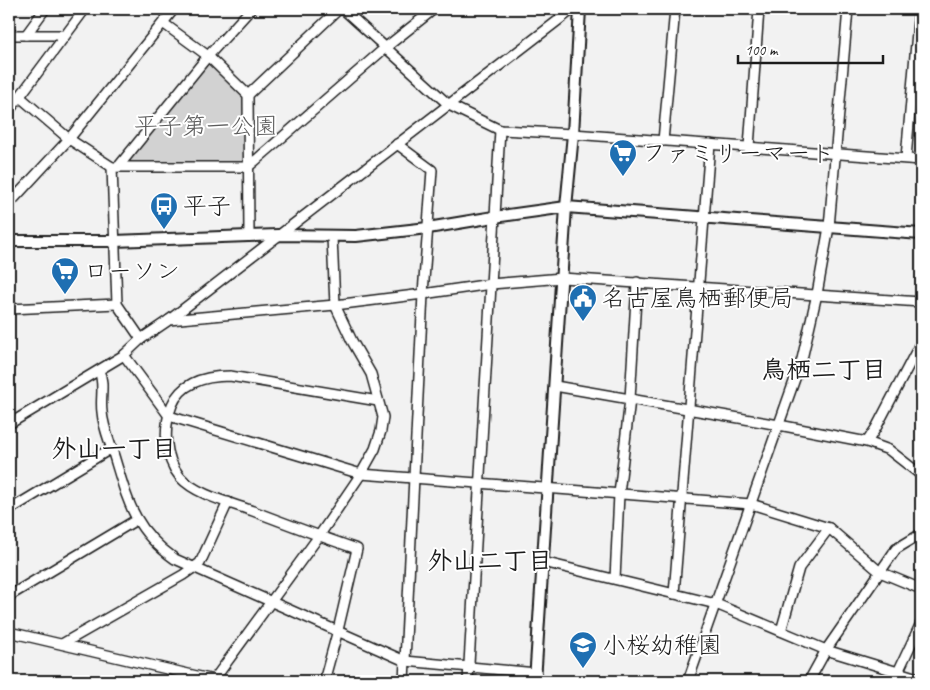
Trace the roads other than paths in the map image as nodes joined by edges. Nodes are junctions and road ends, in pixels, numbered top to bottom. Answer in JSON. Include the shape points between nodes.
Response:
{"nodes":[{"id":1,"x":45,"y":9,"type":"edge"},
{"id":2,"x":85,"y":9,"type":"edge"},
{"id":3,"x":174,"y":9,"type":"edge"},
{"id":4,"x":251,"y":9,"type":"edge"},
{"id":5,"x":339,"y":9,"type":"edge"},
{"id":6,"x":343,"y":9,"type":"edge"},
{"id":7,"x":434,"y":9,"type":"edge"},
{"id":8,"x":573,"y":9,"type":"edge"},
{"id":9,"x":580,"y":9,"type":"edge"},
{"id":10,"x":675,"y":9,"type":"edge"},
{"id":11,"x":759,"y":9,"type":"edge"},
{"id":12,"x":848,"y":9,"type":"edge"},
{"id":13,"x":919,"y":9,"type":"edge"},
{"id":14,"x":163,"y":23,"type":"junction"},
{"id":15,"x":26,"y":34,"type":"junction"},
{"id":16,"x":9,"y":35,"type":"edge"},
{"id":17,"x":64,"y":35,"type":"junction"},
{"id":18,"x":386,"y":48,"type":"junction"},
{"id":19,"x":208,"y":56,"type":"junction"},
{"id":20,"x":248,"y":95,"type":"junction"},
{"id":21,"x":20,"y":97,"type":"junction"},
{"id":22,"x":9,"y":98,"type":"edge"},
{"id":23,"x":449,"y":105,"type":"junction"},
{"id":24,"x":9,"y":111,"type":"edge"},
{"id":25,"x":500,"y":130,"type":"junction"},
{"id":26,"x":574,"y":134,"type":"junction"},
{"id":27,"x":69,"y":139,"type":"junction"},
{"id":28,"x":663,"y":141,"type":"junction"},
{"id":29,"x":397,"y":144,"type":"junction"},
{"id":30,"x":710,"y":144,"type":"junction"},
{"id":31,"x":749,"y":147,"type":"junction"},
{"id":32,"x":835,"y":153,"type":"junction"},
{"id":33,"x":906,"y":158,"type":"junction"},
{"id":34,"x":921,"y":160,"type":"edge"},
{"id":35,"x":115,"y":167,"type":"junction"},
{"id":36,"x":248,"y":167,"type":"junction"},
{"id":37,"x":9,"y":204,"type":"edge"},
{"id":38,"x":566,"y":207,"type":"junction"},
{"id":39,"x":494,"y":217,"type":"junction"},
{"id":40,"x":704,"y":217,"type":"junction"},
{"id":41,"x":829,"y":227,"type":"junction"},
{"id":42,"x":428,"y":228,"type":"junction"},
{"id":43,"x":921,"y":234,"type":"edge"},
{"id":44,"x":279,"y":235,"type":"junction"},
{"id":45,"x":249,"y":236,"type":"junction"},
{"id":46,"x":332,"y":237,"type":"junction"},
{"id":47,"x":9,"y":241,"type":"edge"},
{"id":48,"x":114,"y":241,"type":"junction"},
{"id":49,"x":562,"y":278,"type":"junction"},
{"id":50,"x":637,"y":282,"type":"junction"},
{"id":51,"x":491,"y":284,"type":"junction"},
{"id":52,"x":699,"y":288,"type":"junction"},
{"id":53,"x":423,"y":294,"type":"junction"},
{"id":54,"x":816,"y":294,"type":"junction"},
{"id":55,"x":921,"y":302,"type":"edge"},
{"id":56,"x":117,"y":304,"type":"junction"},
{"id":57,"x":335,"y":305,"type":"junction"},
{"id":58,"x":9,"y":309,"type":"edge"},
{"id":59,"x":169,"y":320,"type":"junction"},
{"id":60,"x":141,"y":339,"type":"junction"},
{"id":61,"x":921,"y":342,"type":"edge"},
{"id":62,"x":124,"y":355,"type":"junction"},
{"id":63,"x":99,"y":371,"type":"junction"},
{"id":64,"x":554,"y":386,"type":"junction"},
{"id":65,"x":630,"y":398,"type":"junction"},
{"id":66,"x":378,"y":401,"type":"junction"},
{"id":67,"x":688,"y":409,"type":"junction"},
{"id":68,"x":170,"y":416,"type":"junction"},
{"id":69,"x":9,"y":424,"type":"edge"},
{"id":70,"x":778,"y":425,"type":"junction"},
{"id":71,"x":867,"y":442,"type":"junction"},
{"id":72,"x":112,"y":448,"type":"junction"},
{"id":73,"x":361,"y":474,"type":"junction"},
{"id":74,"x":921,"y":475,"type":"edge"},
{"id":75,"x":414,"y":478,"type":"junction"},
{"id":76,"x":479,"y":483,"type":"junction"},
{"id":77,"x":548,"y":488,"type":"junction"},
{"id":78,"x":619,"y":494,"type":"junction"},
{"id":79,"x":681,"y":499,"type":"junction"},
{"id":80,"x":228,"y":502,"type":"junction"},
{"id":81,"x":751,"y":504,"type":"junction"},
{"id":82,"x":9,"y":510,"type":"edge"},
{"id":83,"x":136,"y":520,"type":"junction"},
{"id":84,"x":829,"y":528,"type":"junction"},
{"id":85,"x":921,"y":534,"type":"edge"},
{"id":86,"x":319,"y":536,"type":"junction"},
{"id":87,"x":543,"y":562,"type":"junction"},
{"id":88,"x":194,"y":568,"type":"junction"},
{"id":89,"x":880,"y":572,"type":"junction"},
{"id":90,"x":614,"y":580,"type":"junction"},
{"id":91,"x":921,"y":589,"type":"edge"},
{"id":92,"x":674,"y":594,"type":"junction"},
{"id":93,"x":9,"y":596,"type":"edge"},
{"id":94,"x":271,"y":602,"type":"junction"},
{"id":95,"x":716,"y":604,"type":"junction"},
{"id":96,"x":921,"y":623,"type":"edge"},
{"id":97,"x":338,"y":630,"type":"junction"},
{"id":98,"x":781,"y":631,"type":"junction"},
{"id":99,"x":9,"y":632,"type":"edge"},
{"id":100,"x":62,"y":644,"type":"junction"},
{"id":101,"x":826,"y":650,"type":"junction"},
{"id":102,"x":405,"y":661,"type":"junction"},
{"id":103,"x":469,"y":667,"type":"junction"},
{"id":104,"x":897,"y":677,"type":"edge"},
{"id":105,"x":537,"y":678,"type":"edge"},
{"id":106,"x":921,"y":679,"type":"edge"},
{"id":107,"x":215,"y":681,"type":"edge"},
{"id":108,"x":324,"y":681,"type":"edge"},
{"id":109,"x":404,"y":681,"type":"edge"},
{"id":110,"x":468,"y":681,"type":"edge"},
{"id":111,"x":688,"y":681,"type":"edge"},
{"id":112,"x":809,"y":681,"type":"edge"}],
"edges":[{"from":1,"to":15,"type":"street"},
{"from":2,"to":17,"type":"street"},
{"from":3,"to":14,"type":"street"},
{"from":4,"to":19,"type":"street"},
{"from":5,"to":20,"type":"street"},
{"from":6,"to":18,"type":"street"},
{"from":7,"to":18,"type":"street"},
{"from":8,"to":23,"type":"street"},
{"from":9,"to":26,"type":"street"},
{"from":10,"to":28,"type":"street"},
{"from":11,"to":31,"type":"street"},
{"from":12,"to":32,"type":"street"},
{"from":13,"to":33,"type":"street"},
{"from":14,"to":19,"type":"street"},
{"from":14,"to":27,"type":"street"},
{"from":15,"to":16,"type":"street"},
{"from":15,"to":17,"type":"street"},
{"from":17,"to":21,"type":"street"},
{"from":18,"to":23,"type":"street"},
{"from":18,"to":36,"type":"street"},
{"from":19,"to":20,"type":"street"},
{"from":19,"to":35,"type":"street"},
{"from":20,"to":36,"type":"street"},
{"from":21,"to":22,"type":"street"},
{"from":21,"to":24,"type":"street"},
{"from":21,"to":27,"type":"street"},
{"from":23,"to":25,"type":"street"},
{"from":23,"to":29,"type":"street"},
{"from":25,"to":26,"type":"street"},
{"from":25,"to":39,"type":"street"},
{"from":26,"to":28,"type":"street"},
{"from":26,"to":38,"type":"street"},
{"from":27,"to":35,"type":"street"},
{"from":27,"to":37,"type":"street"},
{"from":28,"to":30,"type":"street"},
{"from":29,"to":42,"type":"street","via":[[432,170]]},
{"from":29,"to":44,"type":"street"},
{"from":30,"to":31,"type":"street"},
{"from":30,"to":40,"type":"street"},
{"from":31,"to":32,"type":"street"},
{"from":32,"to":33,"type":"street"},
{"from":32,"to":41,"type":"street"},
{"from":33,"to":34,"type":"street"},
{"from":35,"to":36,"type":"street"},
{"from":35,"to":48,"type":"street"},
{"from":36,"to":45,"type":"street"},
{"from":38,"to":39,"type":"street"},
{"from":38,"to":40,"type":"street"},
{"from":38,"to":49,"type":"street"},
{"from":39,"to":42,"type":"street"},
{"from":39,"to":51,"type":"street"},
{"from":40,"to":41,"type":"street"},
{"from":40,"to":52,"type":"street"},
{"from":41,"to":43,"type":"street"},
{"from":41,"to":54,"type":"street"},
{"from":42,"to":46,"type":"street"},
{"from":42,"to":53,"type":"street"},
{"from":44,"to":45,"type":"street"},
{"from":44,"to":46,"type":"street"},
{"from":44,"to":59,"type":"street"},
{"from":45,"to":48,"type":"street"},
{"from":46,"to":57,"type":"street"},
{"from":47,"to":48,"type":"street"},
{"from":48,"to":56,"type":"street"},
{"from":49,"to":50,"type":"street"},
{"from":49,"to":51,"type":"street"},
{"from":49,"to":64,"type":"street"},
{"from":50,"to":52,"type":"street"},
{"from":50,"to":65,"type":"street"},
{"from":51,"to":53,"type":"street"},
{"from":51,"to":76,"type":"street"},
{"from":52,"to":54,"type":"street"},
{"from":52,"to":67,"type":"street"},
{"from":53,"to":57,"type":"street"},
{"from":53,"to":75,"type":"street"},
{"from":54,"to":55,"type":"street"},
{"from":54,"to":70,"type":"street","via":[[802,359]]},
{"from":56,"to":58,"type":"street"},
{"from":56,"to":60,"type":"street"},
{"from":57,"to":59,"type":"street"},
{"from":57,"to":66,"type":"street","via":[[371,374]]},
{"from":59,"to":60,"type":"street"},
{"from":60,"to":62,"type":"street"},
{"from":61,"to":71,"type":"street"},
{"from":62,"to":63,"type":"street"},
{"from":62,"to":68,"type":"street"},
{"from":63,"to":69,"type":"street"},
{"from":63,"to":72,"type":"street","via":[[103,378],[102,413]]},
{"from":64,"to":65,"type":"street"},
{"from":64,"to":77,"type":"street"},
{"from":65,"to":67,"type":"street"},
{"from":65,"to":78,"type":"street"},
{"from":66,"to":68,"type":"street","via":[[214,376],[188,385],[178,394]]},
{"from":66,"to":73,"type":"street","via":[[383,417],[381,431],[376,449]]},
{"from":67,"to":70,"type":"street"},
{"from":67,"to":79,"type":"street"},
{"from":68,"to":73,"type":"street"},
{"from":68,"to":80,"type":"street","via":[[166,442],[171,462],[180,477],[191,486]]},
{"from":70,"to":71,"type":"street"},
{"from":70,"to":81,"type":"street"},
{"from":71,"to":74,"type":"street","via":[[889,450]]},
{"from":72,"to":82,"type":"street"},
{"from":72,"to":83,"type":"street"},
{"from":73,"to":75,"type":"street"},
{"from":73,"to":86,"type":"street"},
{"from":75,"to":76,"type":"street"},
{"from":75,"to":102,"type":"street"},
{"from":76,"to":77,"type":"street"},
{"from":76,"to":103,"type":"street"},
{"from":77,"to":78,"type":"street"},
{"from":77,"to":87,"type":"street"},
{"from":78,"to":79,"type":"street"},
{"from":78,"to":90,"type":"street"},
{"from":79,"to":81,"type":"street"},
{"from":79,"to":92,"type":"street"},
{"from":80,"to":86,"type":"street"},
{"from":80,"to":88,"type":"street","via":[[200,563]]},
{"from":81,"to":84,"type":"street"},
{"from":81,"to":95,"type":"street"},
{"from":83,"to":88,"type":"street","via":[[162,550]]},
{"from":83,"to":93,"type":"street"},
{"from":84,"to":89,"type":"street"},
{"from":84,"to":98,"type":"street","via":[[800,568]]},
{"from":85,"to":89,"type":"street","via":[[896,549]]},
{"from":86,"to":94,"type":"street"},
{"from":86,"to":97,"type":"street","via":[[357,549]]},
{"from":87,"to":90,"type":"street"},
{"from":87,"to":105,"type":"street"},
{"from":88,"to":94,"type":"street"},
{"from":88,"to":100,"type":"street"},
{"from":89,"to":91,"type":"street"},
{"from":89,"to":101,"type":"street"},
{"from":90,"to":92,"type":"street"},
{"from":92,"to":95,"type":"street"},
{"from":94,"to":97,"type":"street"},
{"from":94,"to":107,"type":"street"},
{"from":95,"to":98,"type":"street"},
{"from":95,"to":111,"type":"street"},
{"from":96,"to":104,"type":"street"},
{"from":97,"to":102,"type":"street"},
{"from":97,"to":108,"type":"street"},
{"from":98,"to":101,"type":"street"},
{"from":99,"to":100,"type":"street"},
{"from":100,"to":107,"type":"street"},
{"from":101,"to":104,"type":"street"},
{"from":101,"to":112,"type":"street"},
{"from":102,"to":103,"type":"street"},
{"from":102,"to":109,"type":"street"},
{"from":103,"to":105,"type":"street"},
{"from":103,"to":110,"type":"street"},
{"from":104,"to":106,"type":"street"}]}
